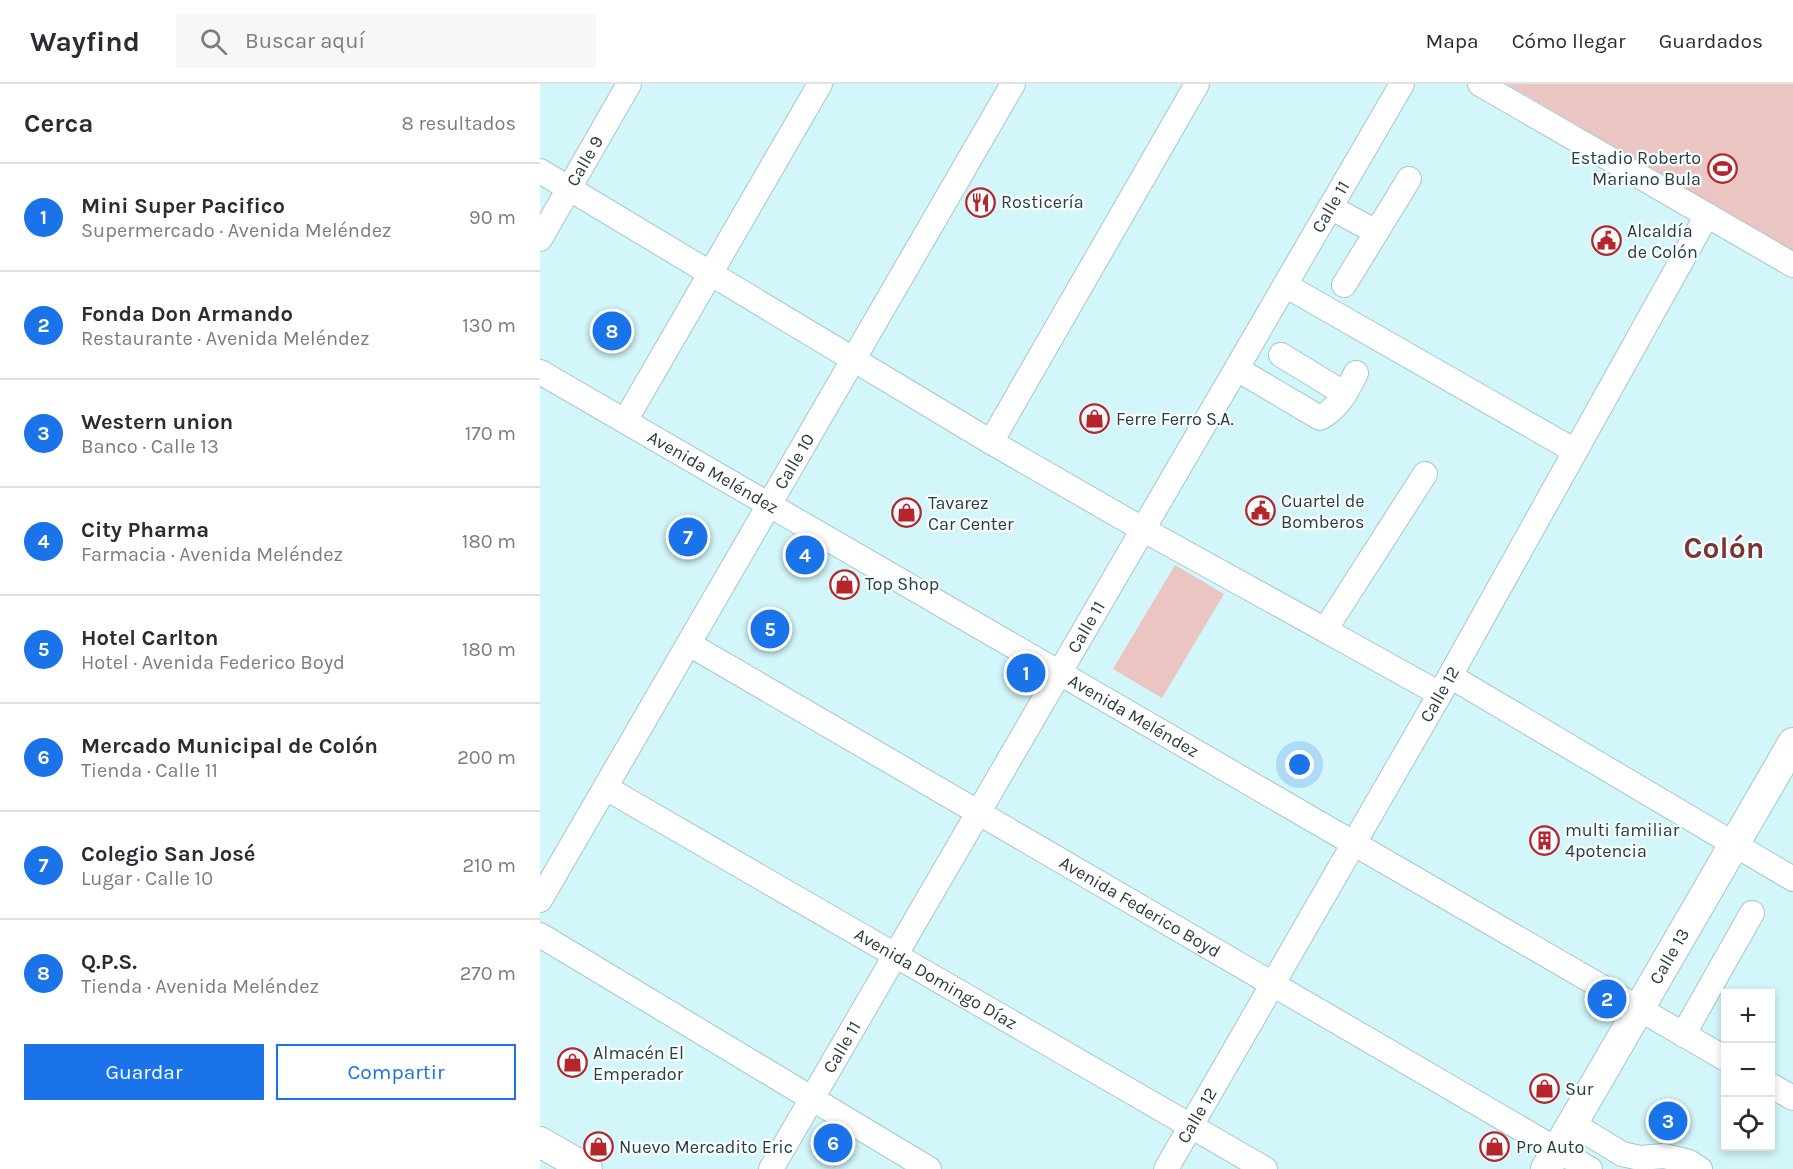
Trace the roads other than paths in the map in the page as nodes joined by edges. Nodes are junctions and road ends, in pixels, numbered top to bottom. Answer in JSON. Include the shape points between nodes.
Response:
{"nodes":[{"id":1,"x":629,"y":84,"type":"edge"},
{"id":2,"x":820,"y":84,"type":"edge"},
{"id":3,"x":1013,"y":84,"type":"edge"},
{"id":4,"x":1197,"y":84,"type":"edge"},
{"id":5,"x":1402,"y":84,"type":"edge"},
{"id":6,"x":1480,"y":84,"type":"edge"},
{"id":7,"x":540,"y":171,"type":"edge"},
{"id":8,"x":1409,"y":179,"type":"dead end"},
{"id":9,"x":569,"y":188,"type":"junction"},
{"id":10,"x":1330,"y":207,"type":"junction"},
{"id":11,"x":1707,"y":215,"type":"junction"},
{"id":12,"x":1376,"y":232,"type":"junction"},
{"id":13,"x":540,"y":239,"type":"edge"},
{"id":14,"x":1793,"y":265,"type":"edge"},
{"id":15,"x":711,"y":273,"type":"junction"},
{"id":16,"x":1285,"y":285,"type":"junction"},
{"id":17,"x":1344,"y":285,"type":"dead end"},
{"id":18,"x":1281,"y":355,"type":"dead end"},
{"id":19,"x":853,"y":359,"type":"junction"},
{"id":20,"x":1237,"y":369,"type":"junction"},
{"id":21,"x":540,"y":372,"type":"edge"},
{"id":22,"x":1356,"y":372,"type":"dead end"},
{"id":23,"x":1345,"y":394,"type":"junction"},
{"id":24,"x":625,"y":421,"type":"junction"},
{"id":25,"x":991,"y":442,"type":"junction"},
{"id":26,"x":1575,"y":451,"type":"junction"},
{"id":27,"x":1425,"y":474,"type":"dead end"},
{"id":28,"x":770,"y":505,"type":"junction"},
{"id":29,"x":1144,"y":530,"type":"junction"},
{"id":30,"x":1325,"y":630,"type":"junction"},
{"id":31,"x":689,"y":644,"type":"junction"},
{"id":32,"x":1059,"y":673,"type":"junction"},
{"id":33,"x":1445,"y":685,"type":"junction"},
{"id":34,"x":1793,"y":743,"type":"edge"},
{"id":35,"x":606,"y":788,"type":"junction"},
{"id":36,"x":978,"y":812,"type":"junction"},
{"id":37,"x":1354,"y":844,"type":"junction"},
{"id":38,"x":1734,"y":844,"type":"junction"},
{"id":39,"x":1793,"y":879,"type":"edge"},
{"id":40,"x":540,"y":900,"type":"edge"},
{"id":41,"x":1752,"y":914,"type":"dead end"},
{"id":42,"x":540,"y":935,"type":"edge"},
{"id":43,"x":895,"y":955,"type":"junction"},
{"id":44,"x":1273,"y":984,"type":"junction"},
{"id":45,"x":1639,"y":1009,"type":"junction"},
{"id":46,"x":1683,"y":1035,"type":"junction"},
{"id":47,"x":1721,"y":1057,"type":"edge"},
{"id":48,"x":1775,"y":1088,"type":"edge"},
{"id":49,"x":1793,"y":1098,"type":"edge"},
{"id":50,"x":811,"y":1100,"type":"junction"},
{"id":51,"x":1573,"y":1124,"type":"junction"},
{"id":52,"x":1191,"y":1126,"type":"junction"},
{"id":53,"x":540,"y":1142,"type":"edge"},
{"id":54,"x":1552,"y":1160,"type":"edge"},
{"id":55,"x":587,"y":1169,"type":"edge"},
{"id":56,"x":771,"y":1169,"type":"edge"},
{"id":57,"x":929,"y":1169,"type":"edge"},
{"id":58,"x":1166,"y":1169,"type":"edge"},
{"id":59,"x":1265,"y":1169,"type":"edge"},
{"id":60,"x":1590,"y":1169,"type":"edge"},
{"id":61,"x":1700,"y":1169,"type":"edge"}],
"edges":[{"from":1,"to":9,"type":"street","name":"Calle 9"},
{"from":2,"to":15,"type":"street"},
{"from":3,"to":19,"type":"street","name":"Calle 10"},
{"from":4,"to":25,"type":"street"},
{"from":5,"to":10,"type":"street","name":"Calle 11"},
{"from":6,"to":11,"type":"street"},
{"from":7,"to":9,"type":"street"},
{"from":8,"to":12,"type":"street"},
{"from":9,"to":13,"type":"street","name":"Calle 9"},
{"from":9,"to":15,"type":"street"},
{"from":10,"to":12,"type":"street"},
{"from":10,"to":16,"type":"street","name":"Calle 11"},
{"from":11,"to":14,"type":"street"},
{"from":11,"to":26,"type":"street","name":"Calle 12"},
{"from":12,"to":17,"type":"street"},
{"from":15,"to":19,"type":"street"},
{"from":15,"to":24,"type":"street"},
{"from":16,"to":20,"type":"street","name":"Calle 11"},
{"from":16,"to":26,"type":"street"},
{"from":18,"to":23,"type":"street"},
{"from":19,"to":25,"type":"street"},
{"from":19,"to":28,"type":"street","name":"Calle 10"},
{"from":20,"to":23,"type":"street","via":[[1320,418],[1332,412]]},
{"from":20,"to":29,"type":"street","name":"Calle 11"},
{"from":21,"to":24,"type":"street","name":"Avenida Meléndez"},
{"from":22,"to":23,"type":"street"},
{"from":24,"to":28,"type":"street","name":"Avenida Meléndez"},
{"from":25,"to":29,"type":"street"},
{"from":26,"to":33,"type":"street","name":"Calle 12"},
{"from":27,"to":30,"type":"street"},
{"from":28,"to":31,"type":"street","name":"Calle 10"},
{"from":28,"to":32,"type":"street","name":"Avenida Meléndez"},
{"from":29,"to":30,"type":"street"},
{"from":29,"to":32,"type":"street","name":"Calle 11"},
{"from":30,"to":33,"type":"street"},
{"from":31,"to":35,"type":"street","name":"Calle 10"},
{"from":31,"to":36,"type":"street","name":"Avenida Federico Boyd"},
{"from":32,"to":36,"type":"street","name":"Calle 11"},
{"from":32,"to":37,"type":"street","name":"Avenida Meléndez"},
{"from":33,"to":37,"type":"street","name":"Calle 12"},
{"from":33,"to":38,"type":"street"},
{"from":34,"to":38,"type":"main road","name":"Calle 13"},
{"from":35,"to":40,"type":"street","name":"Calle 10"},
{"from":35,"to":43,"type":"street","name":"Avenida Domingo Díaz"},
{"from":36,"to":43,"type":"street","name":"Calle 11"},
{"from":36,"to":44,"type":"street","name":"Avenida Federico Boyd"},
{"from":37,"to":44,"type":"street","name":"Calle 12"},
{"from":37,"to":45,"type":"street","name":"Avenida Meléndez"},
{"from":38,"to":39,"type":"street"},
{"from":38,"to":45,"type":"main road","name":"Calle 13"},
{"from":41,"to":46,"type":"street"},
{"from":42,"to":50,"type":"street"},
{"from":43,"to":50,"type":"street","name":"Calle 11"},
{"from":43,"to":52,"type":"street","name":"Avenida Domingo Díaz"},
{"from":44,"to":52,"type":"street","name":"Calle 12"},
{"from":44,"to":54,"type":"street","name":"Avenida Federico Boyd"},
{"from":45,"to":46,"type":"street","name":"Avenida Meléndez"},
{"from":45,"to":51,"type":"main road","name":"Calle 13"},
{"from":46,"to":47,"type":"street","name":"Avenida Meléndez"},
{"from":48,"to":49,"type":"street"},
{"from":50,"to":56,"type":"street","name":"Calle 11"},
{"from":50,"to":57,"type":"street"},
{"from":51,"to":54,"type":"main road","name":"Calle 13"},
{"from":51,"to":61,"type":"street","via":[[1622,1154],[1640,1158],[1664,1156]]},
{"from":52,"to":58,"type":"street","name":"Calle 12"},
{"from":52,"to":59,"type":"street","name":"Avenida Domingo Díaz"},
{"from":53,"to":55,"type":"main road"},
{"from":54,"to":60,"type":"street","name":"Avenida Federico Boyd"}]}
